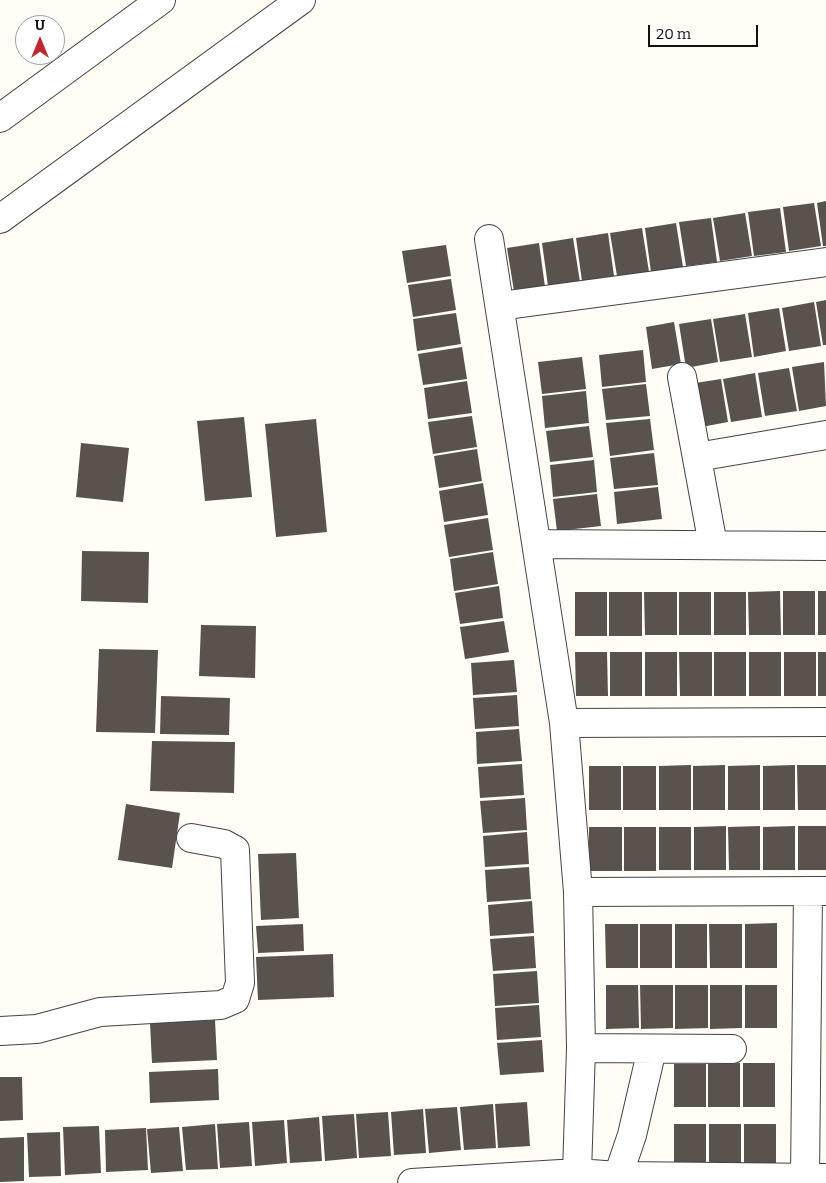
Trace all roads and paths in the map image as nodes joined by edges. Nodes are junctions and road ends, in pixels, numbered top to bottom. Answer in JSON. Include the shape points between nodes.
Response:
{"nodes":[{"id":1,"x":161,"y":0,"type":"edge"},
{"id":2,"x":301,"y":0,"type":"edge"},
{"id":3,"x":0,"y":118,"type":"edge"},
{"id":4,"x":0,"y":219,"type":"edge"},
{"id":5,"x":489,"y":239,"type":"dead end"},
{"id":6,"x":826,"y":262,"type":"edge"},
{"id":7,"x":500,"y":306,"type":"junction"},
{"id":8,"x":682,"y":377,"type":"dead end"},
{"id":9,"x":826,"y":435,"type":"edge"},
{"id":10,"x":697,"y":457,"type":"junction"},
{"id":11,"x":537,"y":544,"type":"junction"},
{"id":12,"x":713,"y":545,"type":"junction"},
{"id":13,"x":826,"y":546,"type":"edge"},
{"id":14,"x":826,"y":722,"type":"edge"},
{"id":15,"x":564,"y":723,"type":"junction"},
{"id":16,"x":191,"y":838,"type":"dead end"},
{"id":17,"x":817,"y":891,"type":"edge"},
{"id":18,"x":578,"y":892,"type":"junction"},
{"id":19,"x":0,"y":1031,"type":"edge"},
{"id":20,"x":581,"y":1048,"type":"junction"},
{"id":21,"x":652,"y":1049,"type":"junction"},
{"id":22,"x":732,"y":1049,"type":"dead end"},
{"id":23,"x":577,"y":1173,"type":"junction"},
{"id":24,"x":815,"y":1178,"type":"edge"},
{"id":25,"x":618,"y":1179,"type":"edge"},
{"id":26,"x":412,"y":1183,"type":"edge"}],
"edges":[{"from":1,"to":3,"type":"street"},
{"from":2,"to":4,"type":"street"},
{"from":5,"to":7,"type":"street"},
{"from":6,"to":7,"type":"street"},
{"from":7,"to":11,"type":"street"},
{"from":8,"to":10,"type":"street"},
{"from":9,"to":10,"type":"street"},
{"from":10,"to":12,"type":"street"},
{"from":11,"to":12,"type":"street"},
{"from":11,"to":15,"type":"street"},
{"from":12,"to":13,"type":"street"},
{"from":14,"to":15,"type":"street"},
{"from":15,"to":18,"type":"street"},
{"from":16,"to":19,"type":"street","via":[[224,844],[235,850],[240,983],[235,999],[221,1005],[100,1012],[37,1029]]},
{"from":17,"to":18,"type":"street"},
{"from":17,"to":24,"type":"street"},
{"from":18,"to":20,"type":"street"},
{"from":20,"to":21,"type":"street"},
{"from":20,"to":23,"type":"street"},
{"from":21,"to":22,"type":"street"},
{"from":21,"to":25,"type":"street"},
{"from":23,"to":25,"type":"street"},
{"from":23,"to":26,"type":"street"},
{"from":24,"to":25,"type":"street"}]}
